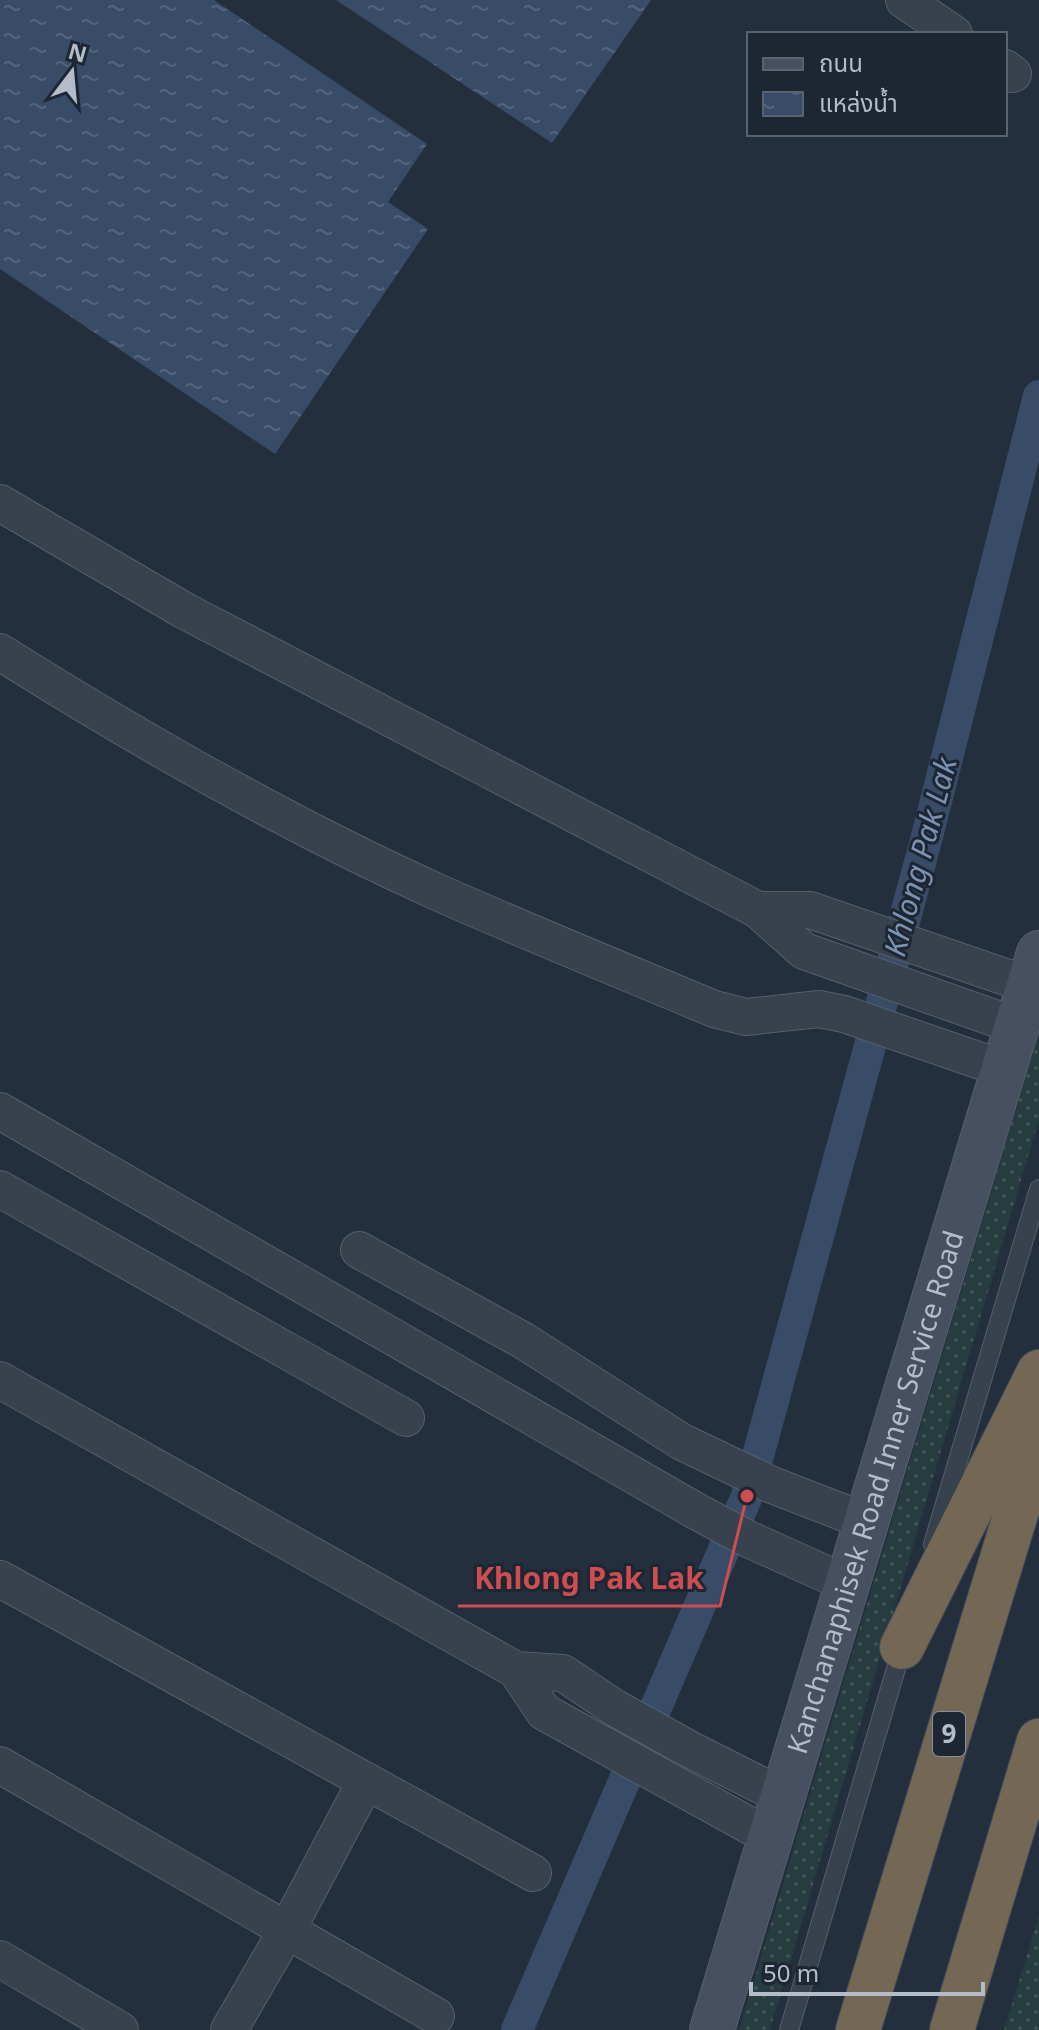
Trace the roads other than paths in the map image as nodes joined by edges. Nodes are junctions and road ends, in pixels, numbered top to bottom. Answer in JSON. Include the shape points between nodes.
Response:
{"nodes":[{"id":1,"x":904,"y":0,"type":"edge"},
{"id":2,"x":951,"y":32,"type":"edge"},
{"id":3,"x":0,"y":503,"type":"edge"},
{"id":4,"x":0,"y":652,"type":"edge"},
{"id":5,"x":758,"y":910,"type":"junction"},
{"id":6,"x":1029,"y":988,"type":"edge"},
{"id":7,"x":1004,"y":1069,"type":"junction"},
{"id":8,"x":0,"y":1111,"type":"edge"},
{"id":9,"x":0,"y":1189,"type":"edge"},
{"id":10,"x":1039,"y":1189,"type":"edge"},
{"id":11,"x":359,"y":1250,"type":"dead end"},
{"id":12,"x":1039,"y":1372,"type":"edge"},
{"id":13,"x":0,"y":1380,"type":"edge"},
{"id":14,"x":406,"y":1418,"type":"dead end"},
{"id":15,"x":1039,"y":1438,"type":"edge"},
{"id":16,"x":865,"y":1521,"type":"junction"},
{"id":17,"x":0,"y":1579,"type":"edge"},
{"id":18,"x":846,"y":1583,"type":"junction"},
{"id":19,"x":902,"y":1647,"type":"junction"},
{"id":20,"x":516,"y":1670,"type":"junction"},
{"id":21,"x":1039,"y":1741,"type":"edge"},
{"id":22,"x":0,"y":1765,"type":"edge"},
{"id":23,"x":366,"y":1781,"type":"junction"},
{"id":24,"x":784,"y":1797,"type":"junction"},
{"id":25,"x":772,"y":1838,"type":"junction"},
{"id":26,"x":533,"y":1873,"type":"dead end"},
{"id":27,"x":287,"y":1930,"type":"junction"},
{"id":28,"x":0,"y":1959,"type":"edge"},
{"id":29,"x":436,"y":2016,"type":"dead end"},
{"id":30,"x":120,"y":2030,"type":"edge"},
{"id":31,"x":229,"y":2030,"type":"edge"},
{"id":32,"x":712,"y":2030,"type":"edge"},
{"id":33,"x":789,"y":2030,"type":"edge"},
{"id":34,"x":858,"y":2030,"type":"edge"},
{"id":35,"x":952,"y":2030,"type":"edge"}],
"edges":[{"from":1,"to":2,"type":"street"},
{"from":3,"to":5,"type":"street","via":[[185,611]]},
{"from":4,"to":7,"type":"street","via":[[317,834],[435,891],[714,1009],[746,1017],[819,1009],[844,1014]]},
{"from":5,"to":6,"type":"street","via":[[810,910]]},
{"from":5,"to":6,"type":"street","via":[[804,951],[918,992]]},
{"from":6,"to":7,"type":"main road","name":"Kanchanaphisek Road Inner Service Road"},
{"from":7,"to":16,"type":"main road","name":"Kanchanaphisek Road Inner Service Road"},
{"from":8,"to":18,"type":"street","via":[[696,1511]]},
{"from":9,"to":14,"type":"street"},
{"from":10,"to":19,"type":"lane"},
{"from":11,"to":16,"type":"street","via":[[524,1341],[682,1442]]},
{"from":12,"to":19,"type":"highway"},
{"from":13,"to":20,"type":"street"},
{"from":15,"to":34,"type":"highway","number":"9"},
{"from":16,"to":18,"type":"main road","name":"Kanchanaphisek Road Inner Service Road"},
{"from":17,"to":23,"type":"street"},
{"from":18,"to":24,"type":"main road","name":"Kanchanaphisek Road Inner Service Road"},
{"from":19,"to":33,"type":"lane"},
{"from":20,"to":24,"type":"street","via":[[563,1673],[615,1708]]},
{"from":20,"to":25,"type":"street","via":[[544,1712]]},
{"from":21,"to":35,"type":"highway"},
{"from":22,"to":27,"type":"street"},
{"from":23,"to":26,"type":"street"},
{"from":23,"to":27,"type":"street"},
{"from":24,"to":25,"type":"main road","name":"Kanchanaphisek Road Inner Service Road"},
{"from":25,"to":32,"type":"main road","name":"Kanchanaphisek Road Inner Service Road"},
{"from":27,"to":29,"type":"street"},
{"from":27,"to":31,"type":"street"},
{"from":28,"to":30,"type":"street"}]}
